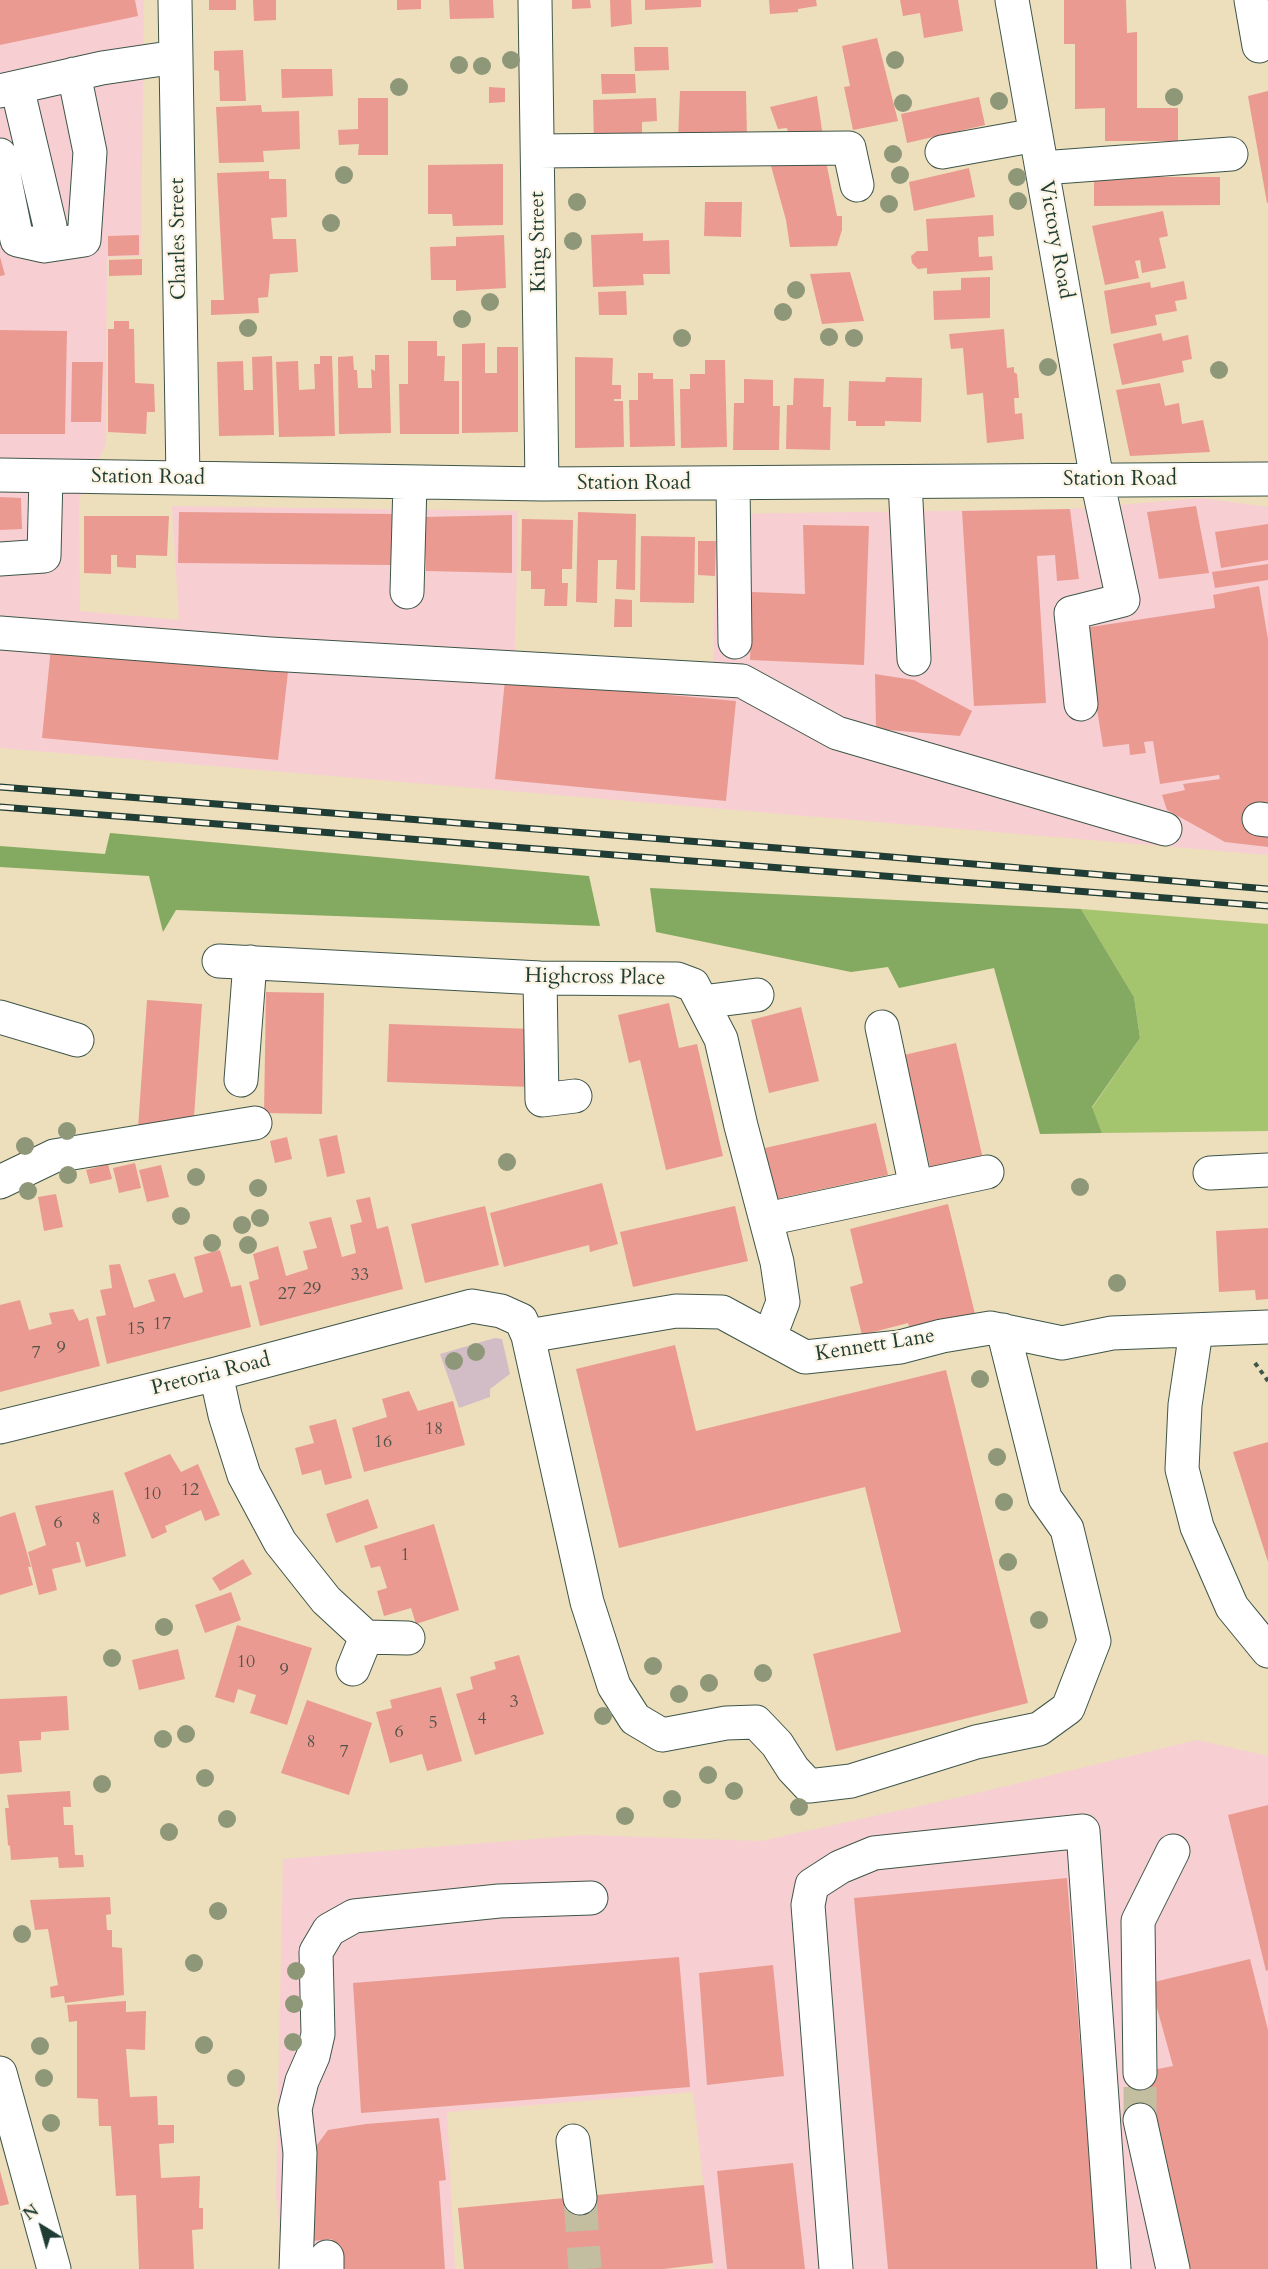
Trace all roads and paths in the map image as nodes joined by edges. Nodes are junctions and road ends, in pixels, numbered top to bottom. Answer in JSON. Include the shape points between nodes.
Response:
{"nodes":[{"id":1,"x":174,"y":0,"type":"edge"},
{"id":2,"x":535,"y":0,"type":"edge"},
{"id":3,"x":1012,"y":0,"type":"edge"},
{"id":4,"x":1251,"y":0,"type":"edge"},
{"id":5,"x":1259,"y":46,"type":"dead end"},
{"id":6,"x":176,"y":57,"type":"junction"},
{"id":7,"x":74,"y":74,"type":"junction"},
{"id":8,"x":9,"y":89,"type":"edge"},
{"id":9,"x":1036,"y":135,"type":"junction"},
{"id":10,"x":538,"y":151,"type":"junction"},
{"id":11,"x":942,"y":152,"type":"dead end"},
{"id":12,"x":1231,"y":154,"type":"dead end"},
{"id":13,"x":0,"y":155,"type":"edge"},
{"id":14,"x":1042,"y":168,"type":"junction"},
{"id":15,"x":857,"y":185,"type":"dead end"},
{"id":16,"x":50,"y":226,"type":"dead end"},
{"id":17,"x":0,"y":475,"type":"edge"},
{"id":18,"x":46,"y":476,"type":"junction"},
{"id":19,"x":183,"y":478,"type":"junction"},
{"id":20,"x":1268,"y":479,"type":"edge"},
{"id":21,"x":1097,"y":480,"type":"junction"},
{"id":22,"x":905,"y":482,"type":"junction"},
{"id":23,"x":410,"y":483,"type":"junction"},
{"id":24,"x":733,"y":483,"type":"junction"},
{"id":25,"x":542,"y":484,"type":"junction"},
{"id":26,"x":0,"y":559,"type":"edge"},
{"id":27,"x":407,"y":592,"type":"dead end"},
{"id":28,"x":0,"y":633,"type":"edge"},
{"id":29,"x":735,"y":642,"type":"dead end"},
{"id":30,"x":914,"y":659,"type":"dead end"},
{"id":31,"x":1082,"y":704,"type":"dead end"},
{"id":32,"x":1165,"y":829,"type":"dead end"},
{"id":33,"x":540,"y":978,"type":"junction"},
{"id":34,"x":756,"y":995,"type":"dead end"},
{"id":35,"x":702,"y":1002,"type":"junction"},
{"id":36,"x":0,"y":1017,"type":"edge"},
{"id":37,"x":882,"y":1027,"type":"dead end"},
{"id":38,"x":77,"y":1040,"type":"dead end"},
{"id":39,"x":241,"y":1080,"type":"dead end"},
{"id":40,"x":575,"y":1096,"type":"dead end"},
{"id":41,"x":255,"y":1123,"type":"dead end"},
{"id":42,"x":1268,"y":1170,"type":"edge"},
{"id":43,"x":987,"y":1172,"type":"dead end"},
{"id":44,"x":1210,"y":1173,"type":"dead end"},
{"id":45,"x":0,"y":1182,"type":"edge"},
{"id":46,"x":916,"y":1187,"type":"junction"},
{"id":47,"x":767,"y":1219,"type":"junction"},
{"id":48,"x":1268,"y":1327,"type":"edge"},
{"id":49,"x":1003,"y":1330,"type":"junction"},
{"id":50,"x":1196,"y":1331,"type":"junction"},
{"id":51,"x":528,"y":1336,"type":"junction"},
{"id":52,"x":770,"y":1336,"type":"junction"},
{"id":53,"x":216,"y":1374,"type":"junction"},
{"id":54,"x":0,"y":1427,"type":"edge"},
{"id":55,"x":366,"y":1637,"type":"junction"},
{"id":56,"x":408,"y":1638,"type":"dead end"},
{"id":57,"x":1268,"y":1651,"type":"edge"},
{"id":58,"x":352,"y":1669,"type":"dead end"},
{"id":59,"x":1173,"y":1851,"type":"dead end"},
{"id":60,"x":591,"y":1898,"type":"dead end"},
{"id":61,"x":0,"y":2073,"type":"edge"},
{"id":62,"x":1140,"y":2073,"type":"tunnel mouth"},
{"id":63,"x":1140,"y":2120,"type":"tunnel mouth"},
{"id":64,"x":573,"y":2140,"type":"dead end"},
{"id":65,"x":580,"y":2198,"type":"tunnel mouth"},
{"id":66,"x":54,"y":2269,"type":"edge"},
{"id":67,"x":296,"y":2269,"type":"edge"},
{"id":68,"x":836,"y":2269,"type":"edge"},
{"id":69,"x":1114,"y":2269,"type":"edge"},
{"id":70,"x":1173,"y":2269,"type":"edge"}],
"edges":[{"from":1,"to":6,"type":"street","name":"Charles Street"},
{"from":2,"to":10,"type":"street","name":"King Street"},
{"from":3,"to":9,"type":"street","name":"Victory Road"},
{"from":4,"to":5,"type":"street"},
{"from":6,"to":7,"type":"street"},
{"from":6,"to":19,"type":"street","name":"Charles Street"},
{"from":7,"to":8,"type":"street"},
{"from":7,"to":13,"type":"street","via":[[90,152],[84,240],[44,246],[16,240]]},
{"from":8,"to":16,"type":"street"},
{"from":9,"to":11,"type":"street"},
{"from":9,"to":14,"type":"street","name":"Victory Road"},
{"from":10,"to":15,"type":"street","via":[[849,148]]},
{"from":10,"to":25,"type":"street","name":"King Street"},
{"from":12,"to":14,"type":"street"},
{"from":14,"to":21,"type":"street","name":"Victory Road"},
{"from":17,"to":18,"type":"street","name":"Station Road"},
{"from":18,"to":19,"type":"street","name":"Station Road"},
{"from":18,"to":26,"type":"street","via":[[44,556]]},
{"from":19,"to":23,"type":"street","name":"Station Road"},
{"from":20,"to":21,"type":"street","name":"Station Road"},
{"from":21,"to":22,"type":"street","name":"Station Road"},
{"from":21,"to":31,"type":"street","name":"Victory Road","via":[[1122,600],[1071,613]]},
{"from":22,"to":24,"type":"street","name":"Station Road"},
{"from":22,"to":30,"type":"street"},
{"from":23,"to":25,"type":"street","name":"Station Road"},
{"from":23,"to":27,"type":"street"},
{"from":24,"to":25,"type":"street","name":"Station Road"},
{"from":24,"to":29,"type":"street"},
{"from":28,"to":32,"type":"street","via":[[270,654],[742,681],[837,733]]},
{"from":33,"to":35,"type":"street","name":"Highcross Place","via":[[677,979],[693,985]]},
{"from":33,"to":39,"type":"street","name":"Highcross Place","via":[[234,962]]},
{"from":33,"to":40,"type":"street","via":[[542,1100]]},
{"from":34,"to":35,"type":"street"},
{"from":35,"to":47,"type":"street","name":"Highcross Place","via":[[721,1039]]},
{"from":36,"to":38,"type":"street"},
{"from":37,"to":46,"type":"street"},
{"from":41,"to":45,"type":"street","via":[[54,1156]]},
{"from":42,"to":44,"type":"street"},
{"from":43,"to":46,"type":"street"},
{"from":46,"to":47,"type":"street"},
{"from":47,"to":52,"type":"street","name":"Highcross Place","via":[[783,1302]]},
{"from":48,"to":50,"type":"street","name":"Kennett Lane"},
{"from":49,"to":50,"type":"street","name":"Kennett Lane","via":[[1062,1343],[1112,1333]]},
{"from":49,"to":51,"type":"street","via":[[1045,1498],[1067,1529],[1095,1641],[1068,1708],[1039,1730],[975,1742],[851,1781],[809,1786],[756,1722],[726,1723],[662,1735],[635,1719],[614,1686],[587,1602]]},
{"from":49,"to":52,"type":"street","name":"Kennett Lane","via":[[990,1328],[900,1347],[805,1357]]},
{"from":50,"to":57,"type":"street","via":[[1185,1405],[1182,1469],[1197,1527],[1232,1607]]},
{"from":51,"to":52,"type":"street","name":"Kennett Lane","via":[[676,1311],[722,1312]]},
{"from":51,"to":53,"type":"street","name":"Pretoria Road","via":[[521,1320],[501,1311],[472,1306]]},
{"from":53,"to":54,"type":"street","name":"Pretoria Road"},
{"from":53,"to":55,"type":"street","via":[[244,1475],[280,1542],[326,1600]]},
{"from":55,"to":56,"type":"street"},
{"from":55,"to":58,"type":"street"},
{"from":59,"to":62,"type":"street","via":[[1138,1921]]},
{"from":60,"to":67,"type":"street","via":[[499,1901],[354,1916],[329,1930],[316,1952],[318,2034],[295,2109],[300,2153]]},
{"from":61,"to":66,"type":"street"},
{"from":63,"to":70,"type":"street"},
{"from":64,"to":65,"type":"street"},
{"from":68,"to":69,"type":"street","via":[[808,1905],[812,1885],[840,1867],[874,1853],[1083,1831]]}]}
